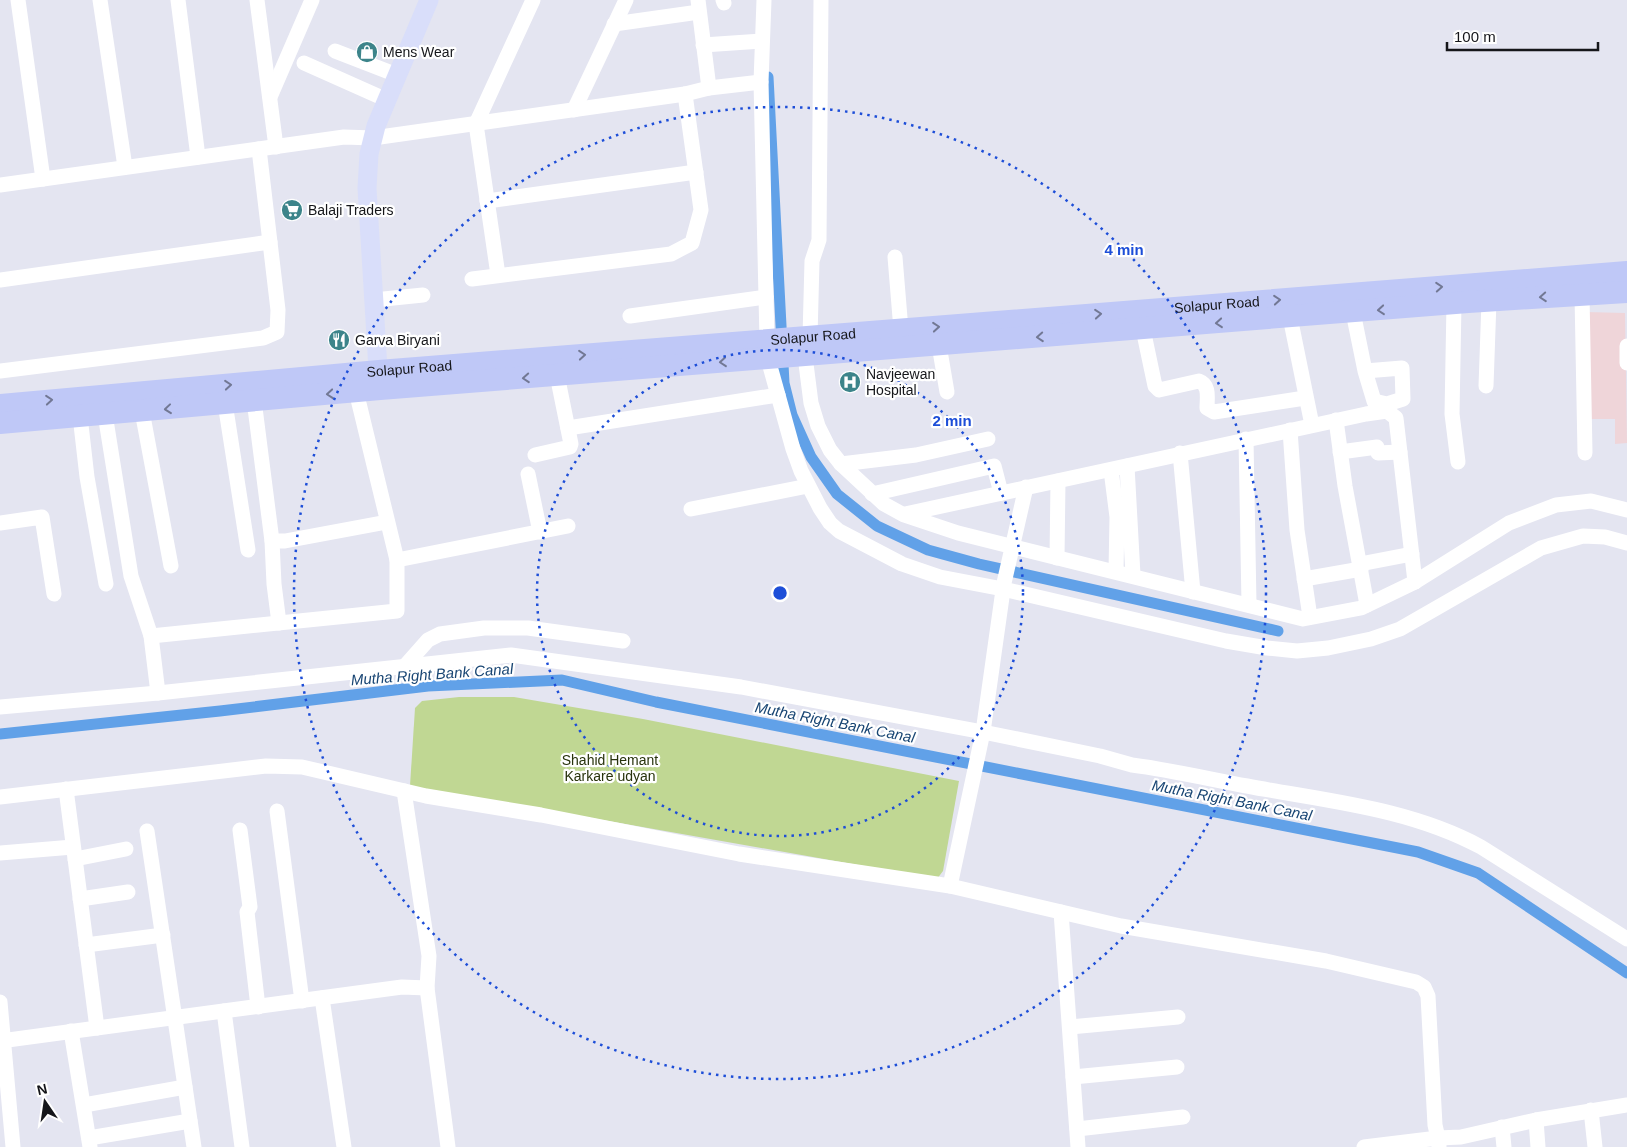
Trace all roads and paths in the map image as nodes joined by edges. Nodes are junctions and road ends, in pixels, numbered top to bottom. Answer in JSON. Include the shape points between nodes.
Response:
{"nodes":[{"id":1,"x":18,"y":0,"type":"edge"},
{"id":2,"x":100,"y":0,"type":"edge"},
{"id":3,"x":178,"y":0,"type":"edge"},
{"id":4,"x":256,"y":0,"type":"edge"},
{"id":5,"x":312,"y":0,"type":"edge"},
{"id":6,"x":429,"y":0,"type":"edge"},
{"id":7,"x":533,"y":0,"type":"edge"},
{"id":8,"x":626,"y":0,"type":"edge"},
{"id":9,"x":764,"y":0,"type":"edge"},
{"id":10,"x":821,"y":0,"type":"edge"},
{"id":11,"x":699,"y":6,"type":"edge"},
{"id":12,"x":614,"y":24,"type":"junction"},
{"id":13,"x":762,"y":41,"type":"junction"},
{"id":14,"x":703,"y":45,"type":"junction"},
{"id":15,"x":335,"y":51,"type":"dead end"},
{"id":16,"x":304,"y":63,"type":"dead end"},
{"id":17,"x":397,"y":75,"type":"junction"},
{"id":18,"x":761,"y":82,"type":"junction"},
{"id":19,"x":709,"y":88,"type":"junction"},
{"id":20,"x":685,"y":94,"type":"junction"},
{"id":21,"x":269,"y":99,"type":"junction"},
{"id":22,"x":387,"y":100,"type":"junction"},
{"id":23,"x":574,"y":110,"type":"junction"},
{"id":24,"x":476,"y":124,"type":"junction"},
{"id":25,"x":373,"y":138,"type":"junction"},
{"id":26,"x":276,"y":147,"type":"junction"},
{"id":27,"x":259,"y":149,"type":"junction"},
{"id":28,"x":198,"y":158,"type":"junction"},
{"id":29,"x":125,"y":167,"type":"junction"},
{"id":30,"x":696,"y":172,"type":"junction"},
{"id":31,"x":43,"y":179,"type":"junction"},
{"id":32,"x":0,"y":185,"type":"edge"},
{"id":33,"x":487,"y":201,"type":"junction"},
{"id":34,"x":270,"y":242,"type":"junction"},
{"id":35,"x":895,"y":257,"type":"dead end"},
{"id":36,"x":1627,"y":272,"type":"edge"},
{"id":37,"x":498,"y":275,"type":"junction"},
{"id":38,"x":472,"y":278,"type":"dead end"},
{"id":39,"x":0,"y":280,"type":"edge"},
{"id":40,"x":1627,"y":292,"type":"edge"},
{"id":41,"x":423,"y":295,"type":"dead end"},
{"id":42,"x":1582,"y":295,"type":"junction"},
{"id":43,"x":766,"y":297,"type":"junction"},
{"id":44,"x":374,"y":300,"type":"junction"},
{"id":45,"x":1489,"y":301,"type":"junction"},
{"id":46,"x":1454,"y":303,"type":"junction"},
{"id":47,"x":1353,"y":312,"type":"junction"},
{"id":48,"x":630,"y":316,"type":"dead end"},
{"id":49,"x":1290,"y":317,"type":"junction"},
{"id":50,"x":1143,"y":329,"type":"junction"},
{"id":51,"x":901,"y":330,"type":"junction"},
{"id":52,"x":939,"y":345,"type":"junction"},
{"id":53,"x":1627,"y":346,"type":"edge"},
{"id":54,"x":804,"y":347,"type":"junction"},
{"id":55,"x":769,"y":349,"type":"junction"},
{"id":56,"x":1627,"y":362,"type":"edge"},
{"id":57,"x":0,"y":371,"type":"edge"},
{"id":58,"x":1365,"y":371,"type":"dead end"},
{"id":59,"x":557,"y":375,"type":"junction"},
{"id":60,"x":379,"y":380,"type":"junction"},
{"id":61,"x":1486,"y":386,"type":"dead end"},
{"id":62,"x":356,"y":391,"type":"junction"},
{"id":63,"x":947,"y":392,"type":"dead end"},
{"id":64,"x":778,"y":395,"type":"junction"},
{"id":65,"x":1306,"y":398,"type":"junction"},
{"id":66,"x":254,"y":400,"type":"junction"},
{"id":67,"x":225,"y":403,"type":"junction"},
{"id":68,"x":0,"y":405,"type":"edge"},
{"id":69,"x":142,"y":411,"type":"junction"},
{"id":70,"x":105,"y":414,"type":"junction"},
{"id":71,"x":80,"y":416,"type":"junction"},
{"id":72,"x":1336,"y":420,"type":"junction"},
{"id":73,"x":0,"y":423,"type":"edge"},
{"id":74,"x":1312,"y":426,"type":"junction"},
{"id":75,"x":568,"y":428,"type":"junction"},
{"id":76,"x":1290,"y":430,"type":"junction"},
{"id":77,"x":988,"y":439,"type":"dead end"},
{"id":78,"x":1246,"y":440,"type":"junction"},
{"id":79,"x":1340,"y":452,"type":"junction"},
{"id":80,"x":1400,"y":452,"type":"junction"},
{"id":81,"x":1180,"y":453,"type":"junction"},
{"id":82,"x":1585,"y":453,"type":"dead end"},
{"id":83,"x":535,"y":455,"type":"dead end"},
{"id":84,"x":1458,"y":462,"type":"dead end"},
{"id":85,"x":841,"y":464,"type":"junction"},
{"id":86,"x":1127,"y":466,"type":"junction"},
{"id":87,"x":1111,"y":470,"type":"junction"},
{"id":88,"x":528,"y":474,"type":"dead end"},
{"id":89,"x":1058,"y":481,"type":"junction"},
{"id":90,"x":808,"y":486,"type":"junction"},
{"id":91,"x":1026,"y":487,"type":"junction"},
{"id":92,"x":1001,"y":492,"type":"junction"},
{"id":93,"x":872,"y":494,"type":"junction"},
{"id":94,"x":691,"y":509,"type":"dead end"},
{"id":95,"x":1627,"y":510,"type":"edge"},
{"id":96,"x":904,"y":514,"type":"junction"},
{"id":97,"x":387,"y":522,"type":"junction"},
{"id":98,"x":0,"y":524,"type":"edge"},
{"id":99,"x":568,"y":526,"type":"dead end"},
{"id":100,"x":540,"y":532,"type":"junction"},
{"id":101,"x":272,"y":541,"type":"junction"},
{"id":102,"x":1627,"y":543,"type":"edge"},
{"id":103,"x":248,"y":550,"type":"dead end"},
{"id":104,"x":1013,"y":552,"type":"junction"},
{"id":105,"x":1412,"y":554,"type":"junction"},
{"id":106,"x":1056,"y":558,"type":"junction"},
{"id":107,"x":396,"y":560,"type":"junction"},
{"id":108,"x":171,"y":566,"type":"dead end"},
{"id":109,"x":1360,"y":567,"type":"junction"},
{"id":110,"x":1116,"y":571,"type":"junction"},
{"id":111,"x":1133,"y":575,"type":"junction"},
{"id":112,"x":1304,"y":578,"type":"junction"},
{"id":113,"x":1415,"y":582,"type":"junction"},
{"id":114,"x":106,"y":584,"type":"dead end"},
{"id":115,"x":1003,"y":586,"type":"junction"},
{"id":116,"x":1193,"y":592,"type":"junction"},
{"id":117,"x":54,"y":594,"type":"dead end"},
{"id":118,"x":1249,"y":604,"type":"junction"},
{"id":119,"x":1367,"y":605,"type":"junction"},
{"id":120,"x":1310,"y":617,"type":"junction"},
{"id":121,"x":279,"y":624,"type":"junction"},
{"id":122,"x":151,"y":636,"type":"junction"},
{"id":123,"x":623,"y":641,"type":"dead end"},
{"id":124,"x":405,"y":666,"type":"junction"},
{"id":125,"x":158,"y":694,"type":"junction"},
{"id":126,"x":0,"y":707,"type":"edge"},
{"id":127,"x":983,"y":736,"type":"junction"},
{"id":128,"x":66,"y":789,"type":"junction"},
{"id":129,"x":404,"y":791,"type":"junction"},
{"id":130,"x":0,"y":797,"type":"edge"},
{"id":131,"x":277,"y":811,"type":"dead end"},
{"id":132,"x":240,"y":830,"type":"dead end"},
{"id":133,"x":147,"y":832,"type":"dead end"},
{"id":134,"x":126,"y":849,"type":"dead end"},
{"id":135,"x":0,"y":853,"type":"edge"},
{"id":136,"x":74,"y":853,"type":"junction"},
{"id":137,"x":950,"y":886,"type":"junction"},
{"id":138,"x":128,"y":892,"type":"dead end"},
{"id":139,"x":80,"y":899,"type":"junction"},
{"id":140,"x":1061,"y":912,"type":"junction"},
{"id":141,"x":163,"y":935,"type":"junction"},
{"id":142,"x":1627,"y":939,"type":"edge"},
{"id":143,"x":86,"y":945,"type":"junction"},
{"id":144,"x":427,"y":988,"type":"junction"},
{"id":145,"x":322,"y":998,"type":"junction"},
{"id":146,"x":302,"y":1000,"type":"junction"},
{"id":147,"x":0,"y":1002,"type":"edge"},
{"id":148,"x":258,"y":1007,"type":"junction"},
{"id":149,"x":224,"y":1011,"type":"junction"},
{"id":150,"x":1178,"y":1016,"type":"dead end"},
{"id":151,"x":176,"y":1018,"type":"junction"},
{"id":152,"x":1070,"y":1027,"type":"junction"},
{"id":153,"x":97,"y":1028,"type":"junction"},
{"id":154,"x":71,"y":1031,"type":"junction"},
{"id":155,"x":2,"y":1040,"type":"edge"},
{"id":156,"x":1177,"y":1067,"type":"dead end"},
{"id":157,"x":1073,"y":1076,"type":"junction"},
{"id":158,"x":185,"y":1087,"type":"junction"},
{"id":159,"x":84,"y":1105,"type":"junction"},
{"id":160,"x":1627,"y":1106,"type":"edge"},
{"id":161,"x":1592,"y":1110,"type":"junction"},
{"id":162,"x":1183,"y":1117,"type":"dead end"},
{"id":163,"x":1536,"y":1120,"type":"junction"},
{"id":164,"x":190,"y":1121,"type":"junction"},
{"id":165,"x":1502,"y":1127,"type":"junction"},
{"id":166,"x":1077,"y":1130,"type":"junction"},
{"id":167,"x":1462,"y":1142,"type":"edge"},
{"id":168,"x":89,"y":1143,"type":"edge"},
{"id":169,"x":1439,"y":1143,"type":"edge"},
{"id":170,"x":13,"y":1147,"type":"edge"},
{"id":171,"x":194,"y":1147,"type":"edge"},
{"id":172,"x":242,"y":1147,"type":"edge"},
{"id":173,"x":344,"y":1147,"type":"edge"},
{"id":174,"x":448,"y":1147,"type":"edge"},
{"id":175,"x":1078,"y":1147,"type":"edge"},
{"id":176,"x":1364,"y":1147,"type":"edge"},
{"id":177,"x":1504,"y":1147,"type":"edge"},
{"id":178,"x":1538,"y":1147,"type":"edge"},
{"id":179,"x":1595,"y":1147,"type":"edge"}],
"edges":[{"from":1,"to":31,"type":"street"},
{"from":2,"to":29,"type":"street"},
{"from":3,"to":28,"type":"street"},
{"from":4,"to":21,"type":"street"},
{"from":5,"to":21,"type":"street"},
{"from":6,"to":17,"type":"main road"},
{"from":7,"to":24,"type":"street"},
{"from":8,"to":12,"type":"street"},
{"from":9,"to":13,"type":"street"},
{"from":10,"to":54,"type":"street","via":[[819,240],[812,261]]},
{"from":11,"to":12,"type":"street"},
{"from":11,"to":14,"type":"street"},
{"from":12,"to":23,"type":"street"},
{"from":13,"to":14,"type":"street"},
{"from":13,"to":18,"type":"street"},
{"from":14,"to":19,"type":"street"},
{"from":15,"to":17,"type":"street"},
{"from":16,"to":22,"type":"street"},
{"from":17,"to":22,"type":"main road"},
{"from":18,"to":19,"type":"street"},
{"from":18,"to":43,"type":"street"},
{"from":19,"to":20,"type":"street"},
{"from":20,"to":23,"type":"street"},
{"from":20,"to":30,"type":"street"},
{"from":21,"to":26,"type":"street"},
{"from":22,"to":25,"type":"main road"},
{"from":23,"to":24,"type":"street"},
{"from":24,"to":25,"type":"street"},
{"from":24,"to":33,"type":"street"},
{"from":25,"to":26,"type":"street","via":[[344,137]]},
{"from":25,"to":44,"type":"main road","via":[[367,188]]},
{"from":26,"to":27,"type":"street"},
{"from":27,"to":28,"type":"street"},
{"from":27,"to":34,"type":"street"},
{"from":28,"to":29,"type":"street"},
{"from":29,"to":31,"type":"street"},
{"from":30,"to":33,"type":"street"},
{"from":30,"to":37,"type":"street","via":[[701,210],[692,243],[671,254]]},
{"from":31,"to":32,"type":"street"},
{"from":33,"to":37,"type":"street"},
{"from":34,"to":39,"type":"street"},
{"from":34,"to":57,"type":"street","via":[[278,310],[277,332],[263,338]]},
{"from":35,"to":51,"type":"street"},
{"from":51,"to":36,"type":"highway","name":"Solapur Road","one_way":true},
{"from":37,"to":38,"type":"street"},
{"from":40,"to":42,"type":"highway","name":"Solapur Road"},
{"from":41,"to":44,"type":"street"},
{"from":42,"to":45,"type":"highway","name":"Solapur Road","one_way":true},
{"from":42,"to":82,"type":"street"},
{"from":43,"to":48,"type":"street"},
{"from":43,"to":55,"type":"street"},
{"from":44,"to":60,"type":"main road"},
{"from":45,"to":46,"type":"highway","name":"Solapur Road"},
{"from":45,"to":61,"type":"street"},
{"from":46,"to":47,"type":"highway","name":"Solapur Road","one_way":true},
{"from":46,"to":84,"type":"street","via":[[1452,414]]},
{"from":47,"to":49,"type":"highway","name":"Solapur Road"},
{"from":47,"to":58,"type":"street"},
{"from":49,"to":50,"type":"highway","name":"Solapur Road","one_way":true},
{"from":49,"to":65,"type":"street"},
{"from":50,"to":52,"type":"highway","name":"Solapur Road","one_way":true},
{"from":50,"to":65,"type":"street","via":[[1155,386],[1159,390],[1199,381],[1207,387],[1207,408],[1214,412]]},
{"from":51,"to":54,"type":"highway","name":"Solapur Road"},
{"from":52,"to":54,"type":"highway","name":"Solapur Road"},
{"from":52,"to":63,"type":"street"},
{"from":53,"to":56,"type":"street"},
{"from":54,"to":55,"type":"highway","name":"Solapur Road"},
{"from":54,"to":85,"type":"street","via":[[811,403],[818,426]]},
{"from":55,"to":59,"type":"highway","name":"Solapur Road","one_way":true},
{"from":60,"to":55,"type":"highway","name":"Solapur Road","one_way":true},
{"from":55,"to":64,"type":"street"},
{"from":59,"to":60,"type":"highway","name":"Solapur Road","one_way":true},
{"from":59,"to":75,"type":"street"},
{"from":60,"to":62,"type":"highway","name":"Solapur Road"},
{"from":68,"to":60,"type":"highway","name":"Solapur Road","one_way":true},
{"from":62,"to":66,"type":"highway","name":"Solapur Road","one_way":true},
{"from":62,"to":97,"type":"street"},
{"from":64,"to":75,"type":"street"},
{"from":64,"to":90,"type":"street","via":[[793,449]]},
{"from":65,"to":74,"type":"street"},
{"from":66,"to":67,"type":"highway","name":"Solapur Road"},
{"from":66,"to":101,"type":"street"},
{"from":67,"to":69,"type":"highway","name":"Solapur Road","one_way":true},
{"from":67,"to":103,"type":"street"},
{"from":69,"to":70,"type":"highway","name":"Solapur Road"},
{"from":69,"to":108,"type":"street"},
{"from":70,"to":71,"type":"highway","name":"Solapur Road"},
{"from":70,"to":122,"type":"street","via":[[131,576]]},
{"from":71,"to":73,"type":"highway","name":"Solapur Road"},
{"from":71,"to":114,"type":"street"},
{"from":72,"to":74,"type":"street"},
{"from":72,"to":79,"type":"street"},
{"from":72,"to":80,"type":"street","via":[[1379,412],[1393,414]]},
{"from":74,"to":76,"type":"street"},
{"from":75,"to":83,"type":"street","via":[[570,447]]},
{"from":76,"to":78,"type":"street"},
{"from":76,"to":112,"type":"street"},
{"from":77,"to":85,"type":"street","via":[[916,456]]},
{"from":78,"to":81,"type":"street"},
{"from":78,"to":118,"type":"street"},
{"from":79,"to":80,"type":"street","via":[[1377,447],[1378,453]]},
{"from":79,"to":109,"type":"street"},
{"from":80,"to":105,"type":"street"},
{"from":81,"to":86,"type":"street"},
{"from":81,"to":116,"type":"street"},
{"from":85,"to":93,"type":"street"},
{"from":86,"to":87,"type":"street"},
{"from":86,"to":111,"type":"street"},
{"from":87,"to":89,"type":"street"},
{"from":87,"to":110,"type":"street","via":[[1117,517]]},
{"from":88,"to":100,"type":"street"},
{"from":89,"to":91,"type":"street"},
{"from":89,"to":106,"type":"street"},
{"from":90,"to":94,"type":"street"},
{"from":90,"to":115,"type":"street","via":[[830,523],[839,531],[920,572]]},
{"from":91,"to":92,"type":"street"},
{"from":91,"to":104,"type":"street"},
{"from":92,"to":93,"type":"street","via":[[994,466]]},
{"from":92,"to":96,"type":"street"},
{"from":93,"to":96,"type":"street"},
{"from":95,"to":113,"type":"street","via":[[1591,501],[1556,505],[1509,523]]},
{"from":96,"to":104,"type":"street"},
{"from":97,"to":101,"type":"street","via":[[285,542]]},
{"from":97,"to":107,"type":"street"},
{"from":98,"to":117,"type":"street","via":[[42,517]]},
{"from":99,"to":100,"type":"street"},
{"from":100,"to":107,"type":"street"},
{"from":101,"to":121,"type":"street"},
{"from":102,"to":115,"type":"street","via":[[1605,537],[1583,536],[1562,540],[1541,548],[1400,629],[1371,639],[1312,650],[1267,648],[1234,642]]},
{"from":104,"to":106,"type":"street"},
{"from":104,"to":115,"type":"street"},
{"from":105,"to":109,"type":"street"},
{"from":105,"to":113,"type":"street"},
{"from":106,"to":110,"type":"street"},
{"from":107,"to":121,"type":"street","via":[[397,611]]},
{"from":109,"to":112,"type":"street"},
{"from":109,"to":119,"type":"street"},
{"from":110,"to":111,"type":"street"},
{"from":111,"to":116,"type":"street"},
{"from":112,"to":120,"type":"street"},
{"from":113,"to":119,"type":"street"},
{"from":115,"to":127,"type":"street"},
{"from":116,"to":118,"type":"street"},
{"from":118,"to":120,"type":"street","via":[[1294,618]]},
{"from":119,"to":120,"type":"street"},
{"from":121,"to":122,"type":"street"},
{"from":122,"to":125,"type":"street"},
{"from":123,"to":124,"type":"street","via":[[528,628],[484,628],[440,634],[428,640]]},
{"from":124,"to":125,"type":"street"},
{"from":124,"to":127,"type":"street","via":[[511,655],[741,687]]},
{"from":125,"to":126,"type":"street"},
{"from":127,"to":137,"type":"street"},
{"from":127,"to":142,"type":"street","via":[[1366,807],[1414,819],[1481,847]]},
{"from":128,"to":129,"type":"street","via":[[284,766],[302,767]]},
{"from":128,"to":130,"type":"street"},
{"from":128,"to":136,"type":"street"},
{"from":129,"to":137,"type":"street","via":[[739,854]]},
{"from":129,"to":144,"type":"street","via":[[429,956]]},
{"from":131,"to":146,"type":"street"},
{"from":132,"to":148,"type":"street"},
{"from":133,"to":141,"type":"street"},
{"from":134,"to":136,"type":"street"},
{"from":135,"to":136,"type":"street"},
{"from":136,"to":139,"type":"street"},
{"from":137,"to":140,"type":"street"},
{"from":138,"to":139,"type":"street"},
{"from":139,"to":143,"type":"street"},
{"from":140,"to":152,"type":"street"},
{"from":140,"to":169,"type":"street","via":[[1121,926],[1326,961],[1416,982],[1424,987],[1429,1004],[1434,1125]]},
{"from":141,"to":143,"type":"street"},
{"from":141,"to":151,"type":"street"},
{"from":143,"to":153,"type":"street"},
{"from":144,"to":145,"type":"street","via":[[402,987]]},
{"from":144,"to":174,"type":"street"},
{"from":145,"to":146,"type":"street"},
{"from":145,"to":173,"type":"street"},
{"from":146,"to":148,"type":"street"},
{"from":147,"to":155,"type":"street"},
{"from":148,"to":149,"type":"street"},
{"from":149,"to":151,"type":"street"},
{"from":149,"to":172,"type":"street"},
{"from":150,"to":152,"type":"street"},
{"from":151,"to":153,"type":"street"},
{"from":151,"to":158,"type":"street"},
{"from":152,"to":157,"type":"street"},
{"from":153,"to":154,"type":"street"},
{"from":154,"to":155,"type":"street"},
{"from":154,"to":159,"type":"street"},
{"from":155,"to":170,"type":"street"},
{"from":156,"to":157,"type":"street"},
{"from":157,"to":166,"type":"street"},
{"from":158,"to":159,"type":"street"},
{"from":158,"to":164,"type":"street"},
{"from":159,"to":168,"type":"street"},
{"from":160,"to":161,"type":"street"},
{"from":161,"to":163,"type":"street"},
{"from":161,"to":179,"type":"street"},
{"from":162,"to":166,"type":"street"},
{"from":163,"to":165,"type":"street"},
{"from":163,"to":178,"type":"street"},
{"from":164,"to":168,"type":"street"},
{"from":164,"to":171,"type":"street"},
{"from":165,"to":167,"type":"street"},
{"from":165,"to":177,"type":"street"},
{"from":166,"to":175,"type":"street"},
{"from":167,"to":169,"type":"street"},
{"from":169,"to":176,"type":"street"}]}
